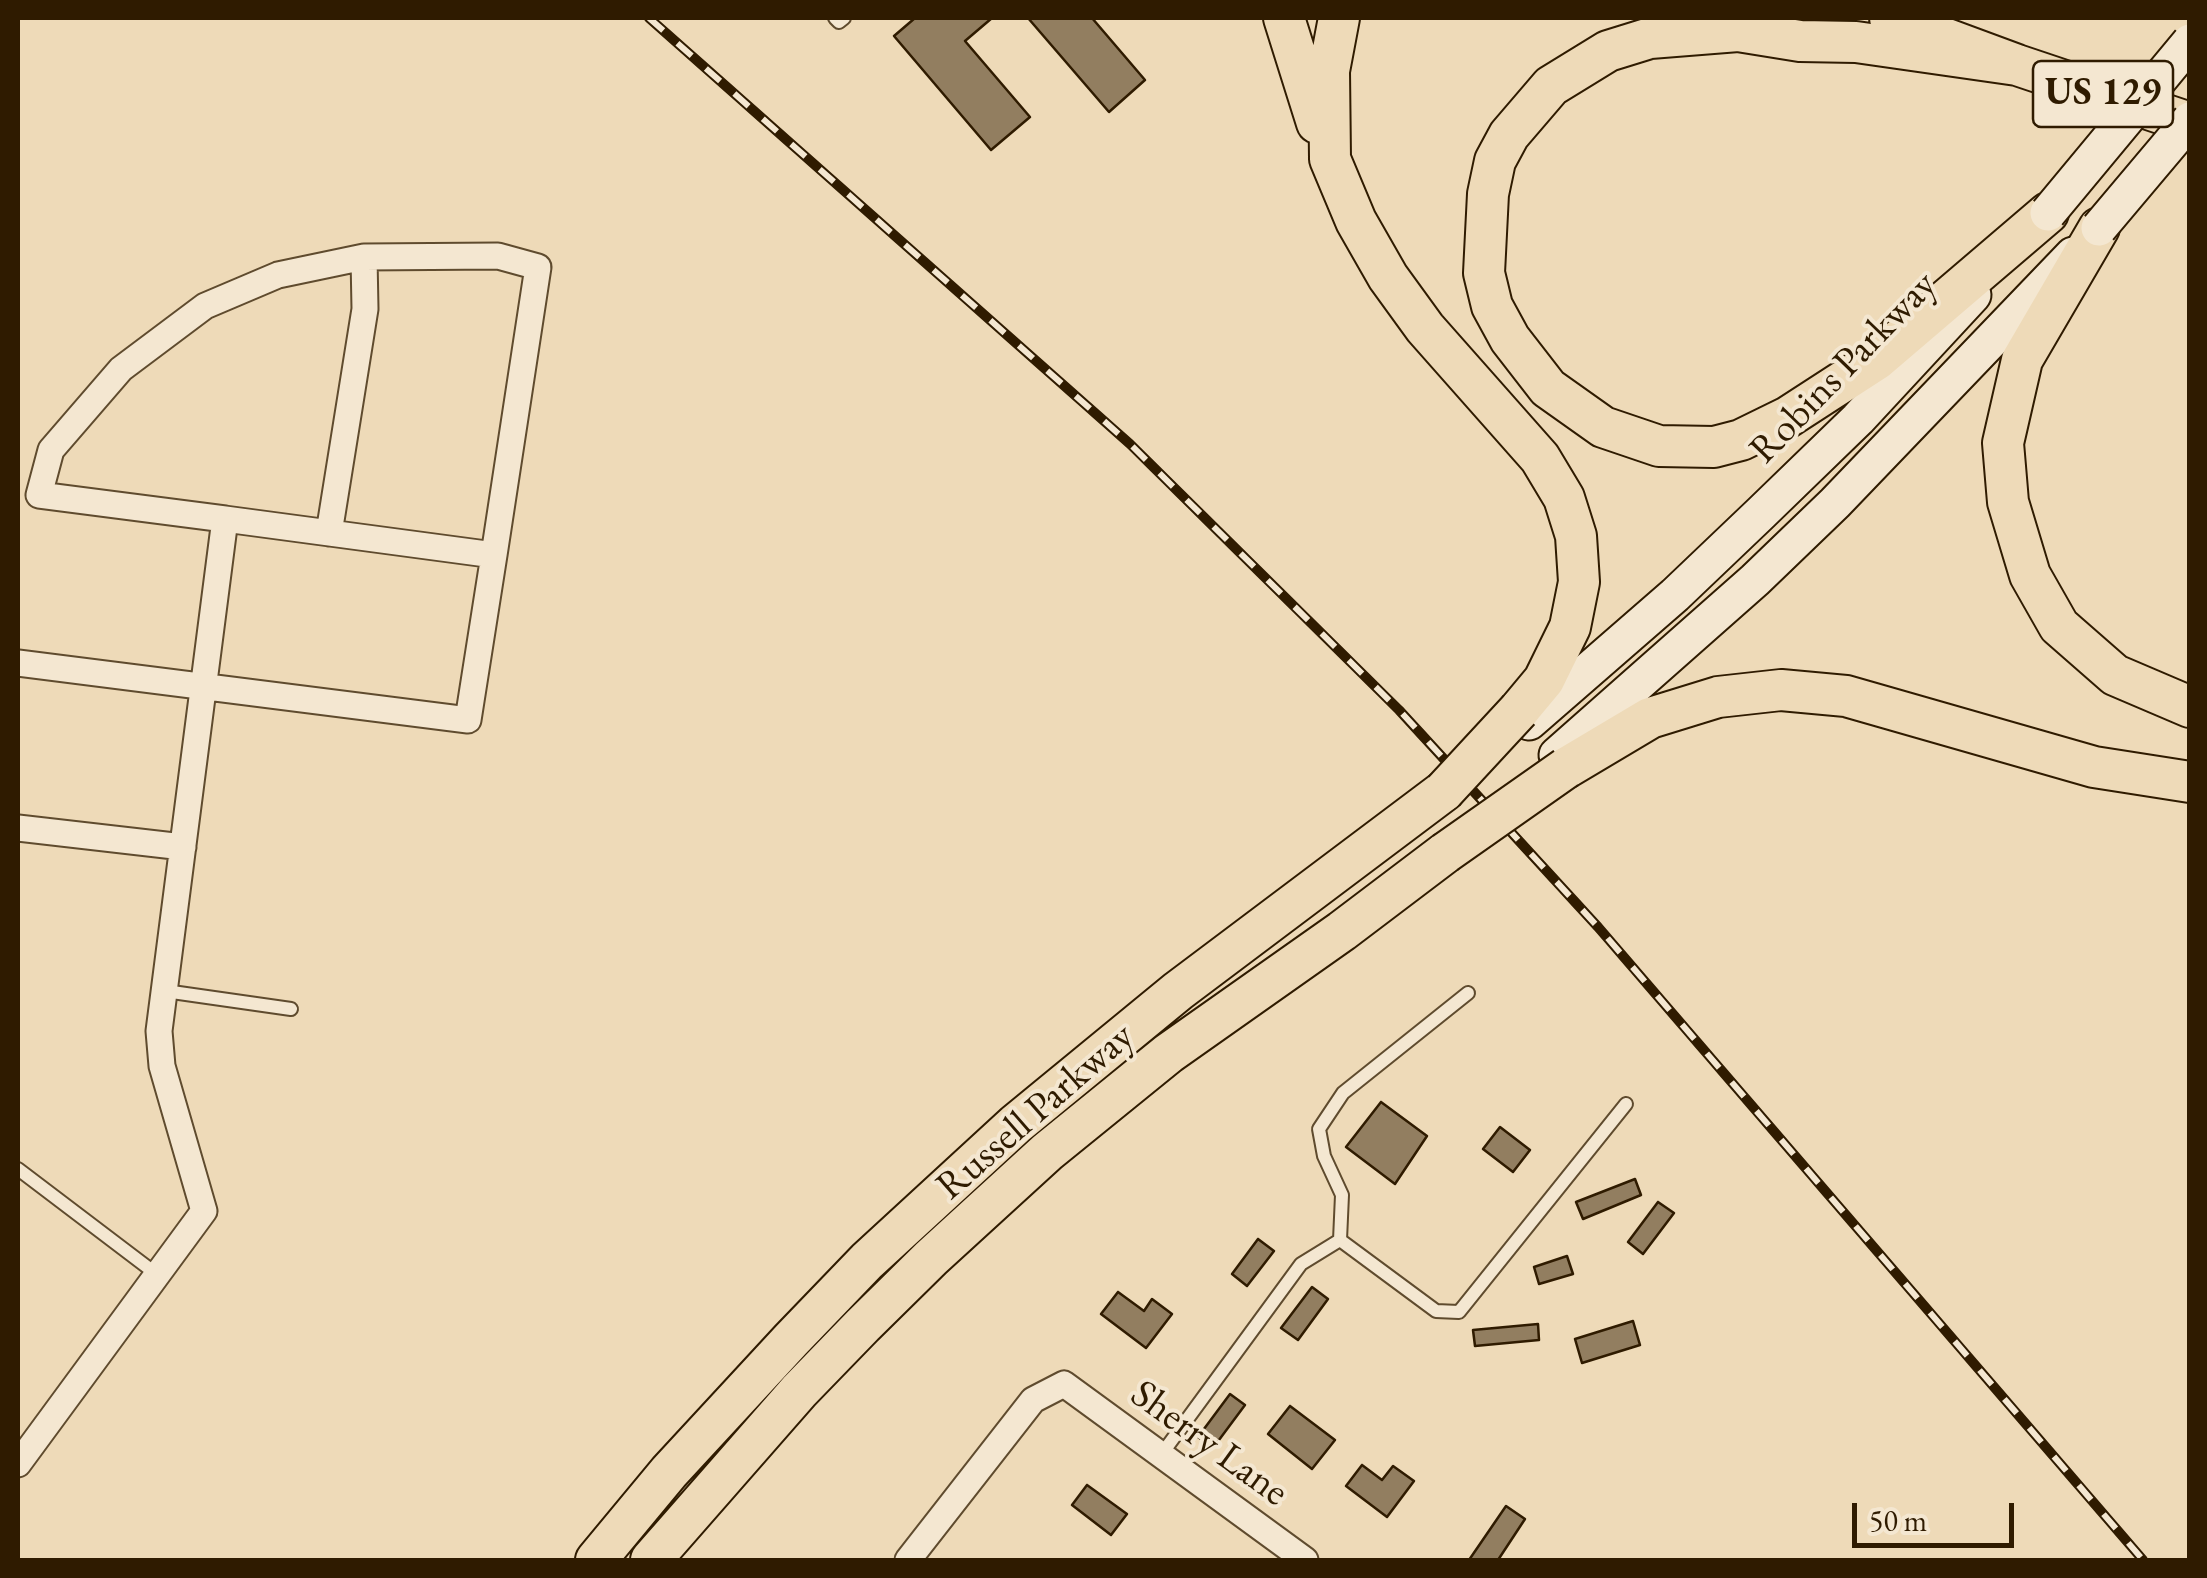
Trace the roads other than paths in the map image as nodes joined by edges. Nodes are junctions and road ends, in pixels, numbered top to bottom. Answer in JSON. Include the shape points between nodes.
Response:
{"nodes":[{"id":1,"x":835,"y":18,"type":"edge"},
{"id":2,"x":844,"y":18,"type":"edge"},
{"id":3,"x":1284,"y":18,"type":"edge"},
{"id":4,"x":1339,"y":18,"type":"edge"},
{"id":5,"x":1890,"y":18,"type":"edge"},
{"id":6,"x":2190,"y":42,"type":"edge"},
{"id":7,"x":2017,"y":65,"type":"junction"},
{"id":8,"x":2190,"y":122,"type":"edge"},
{"id":9,"x":1330,"y":160,"type":"junction"},
{"id":10,"x":2048,"y":213,"type":"junction"},
{"id":11,"x":2099,"y":228,"type":"junction"},
{"id":12,"x":364,"y":258,"type":"junction"},
{"id":13,"x":225,"y":519,"type":"junction"},
{"id":14,"x":329,"y":533,"type":"junction"},
{"id":15,"x":494,"y":555,"type":"junction"},
{"id":16,"x":18,"y":663,"type":"edge"},
{"id":17,"x":204,"y":687,"type":"junction"},
{"id":18,"x":2190,"y":708,"type":"edge"},
{"id":19,"x":1524,"y":716,"type":"junction"},
{"id":20,"x":1561,"y":762,"type":"junction"},
{"id":21,"x":2190,"y":782,"type":"edge"},
{"id":22,"x":18,"y":828,"type":"edge"},
{"id":23,"x":183,"y":847,"type":"junction"},
{"id":24,"x":164,"y":991,"type":"junction"},
{"id":25,"x":1468,"y":993,"type":"dead end"},
{"id":26,"x":291,"y":1009,"type":"dead end"},
{"id":27,"x":1626,"y":1104,"type":"dead end"},
{"id":28,"x":18,"y":1169,"type":"edge"},
{"id":29,"x":1340,"y":1240,"type":"junction"},
{"id":30,"x":158,"y":1276,"type":"junction"},
{"id":31,"x":1161,"y":1455,"type":"junction"},
{"id":32,"x":18,"y":1464,"type":"edge"},
{"id":33,"x":596,"y":1560,"type":"edge"},
{"id":34,"x":651,"y":1560,"type":"edge"},
{"id":35,"x":908,"y":1560,"type":"edge"},
{"id":36,"x":1305,"y":1560,"type":"edge"}],
"edges":[{"from":1,"to":2,"type":"lane"},
{"from":3,"to":9,"type":"main road","name":"Russell Parkway"},
{"from":4,"to":9,"type":"main road","via":[[1329,70]]},
{"from":5,"to":7,"type":"main road","number":"US 129"},
{"from":6,"to":10,"type":"street","name":"Robins Parkway","bridge":true},
{"from":7,"to":8,"type":"main road","number":"US 129"},
{"from":7,"to":10,"type":"main road","via":[[1738,31],[1650,38],[1608,50],[1550,86],[1509,135],[1488,194],[1484,274],[1510,340],[1548,388],[1602,428],[1659,446],[1714,446],[1788,417],[1876,360]]},
{"from":8,"to":11,"type":"street","bridge":true},
{"from":9,"to":19,"type":"main road","name":"Russell Parkway","via":[[1388,277],[1540,458],[1571,517],[1576,604],[1555,662]]},
{"from":10,"to":19,"type":"street","name":"Robins Parkway","via":[[1858,419],[1675,596]]},
{"from":11,"to":18,"type":"main road","via":[[2022,360],[2003,443],[2008,502],[2030,575],[2058,626],[2115,675]]},
{"from":11,"to":20,"type":"street","via":[[1835,504]]},
{"from":12,"to":13,"type":"street","via":[[278,276],[205,306],[121,369],[51,450],[39,496]]},
{"from":12,"to":14,"type":"street","via":[[365,309]]},
{"from":12,"to":15,"type":"street","via":[[498,256],[538,266]]},
{"from":13,"to":14,"type":"street"},
{"from":13,"to":17,"type":"street"},
{"from":14,"to":15,"type":"street"},
{"from":15,"to":17,"type":"street","via":[[468,720]]},
{"from":16,"to":17,"type":"street"},
{"from":17,"to":23,"type":"street"},
{"from":19,"to":33,"type":"main road","name":"Russell Parkway","bridge":true,"via":[[1444,791],[1178,991],[1016,1124],[790,1340]]},
{"from":20,"to":21,"type":"main road","name":"Russell Parkway","via":[[1679,707],[1781,690],[1846,696],[2075,762]]},
{"from":20,"to":34,"type":"main road","name":"Russell Parkway","bridge":true,"via":[[1342,932],[1169,1053],[1036,1163],[837,1351]]},
{"from":22,"to":23,"type":"street"},
{"from":23,"to":24,"type":"street"},
{"from":24,"to":26,"type":"lane"},
{"from":24,"to":30,"type":"street","via":[[162,1066],[204,1211]]},
{"from":25,"to":29,"type":"lane","via":[[1343,1094],[1319,1129],[1342,1196]]},
{"from":27,"to":29,"type":"lane","via":[[1459,1312],[1436,1311]]},
{"from":28,"to":30,"type":"lane"},
{"from":29,"to":31,"type":"lane","via":[[1301,1264]]},
{"from":30,"to":32,"type":"street"},
{"from":31,"to":35,"type":"street","name":"Sherry Lane","via":[[1064,1384],[1033,1400]]},
{"from":31,"to":36,"type":"street","name":"Sherry Lane"}]}
